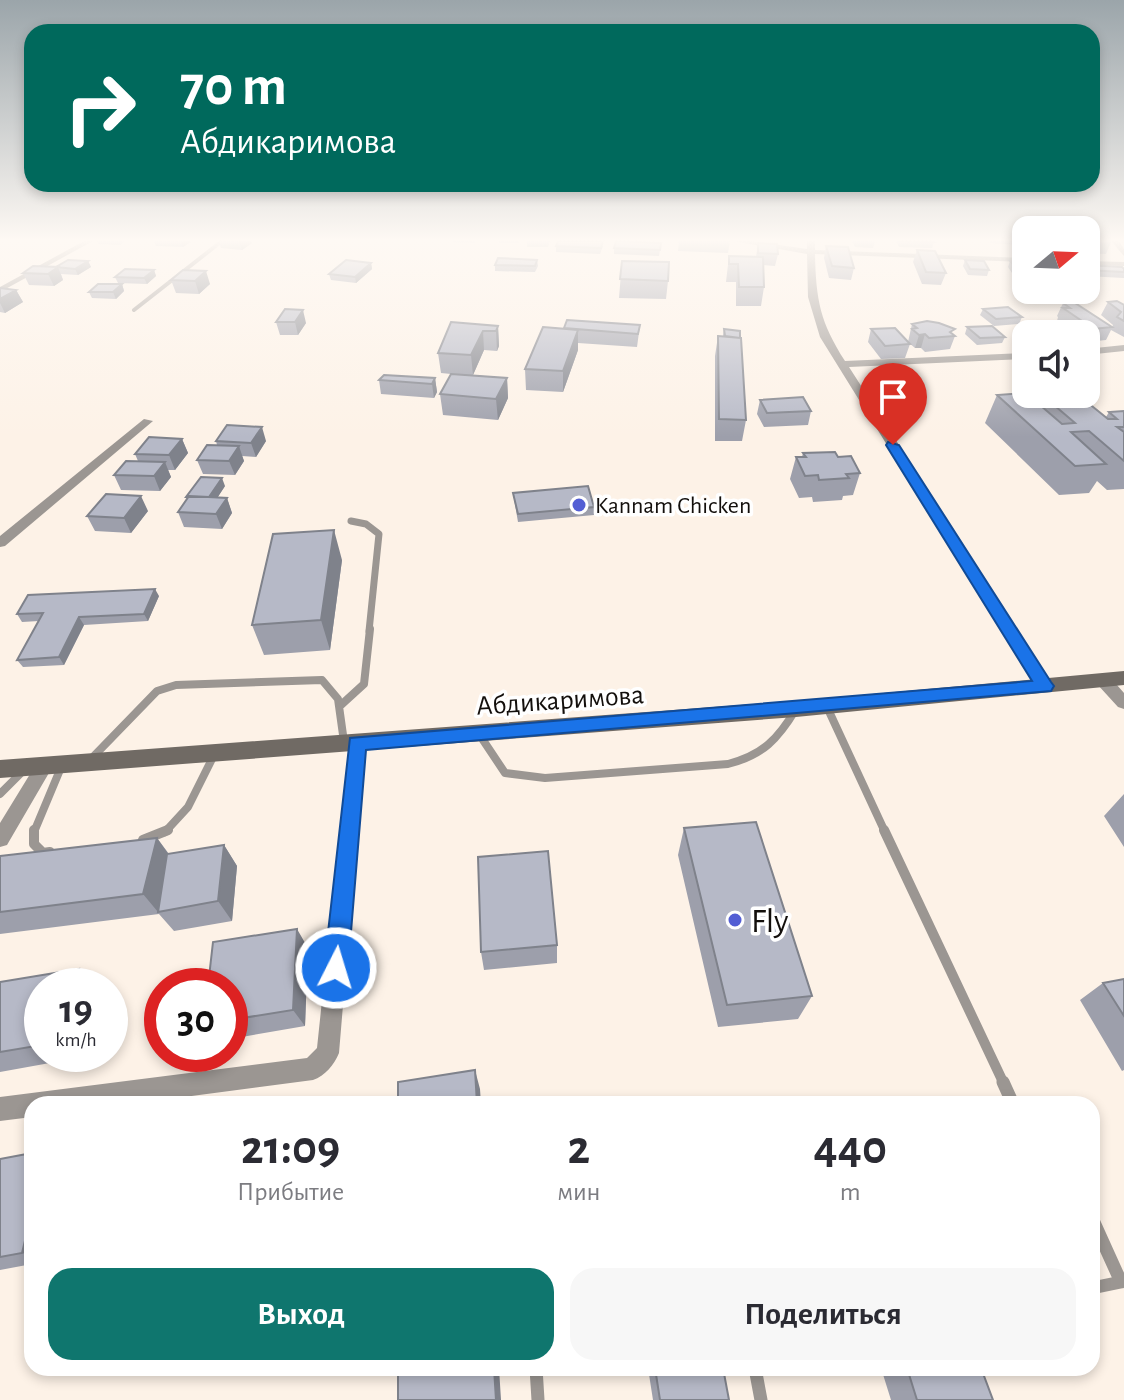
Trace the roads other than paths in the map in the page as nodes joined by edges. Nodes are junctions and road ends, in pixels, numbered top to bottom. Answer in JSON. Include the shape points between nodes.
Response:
{"nodes":[{"id":1,"x":139,"y":306,"type":"edge"},
{"id":2,"x":815,"y":306,"type":"edge"},
{"id":3,"x":134,"y":310,"type":"dead end"},
{"id":4,"x":1124,"y":348,"type":"edge"},
{"id":5,"x":1100,"y":351,"type":"edge"},
{"id":6,"x":1012,"y":357,"type":"edge"},
{"id":7,"x":842,"y":364,"type":"junction"},
{"id":8,"x":148,"y":421,"type":"dead end"},
{"id":9,"x":351,"y":521,"type":"dead end"},
{"id":10,"x":0,"y":543,"type":"edge"},
{"id":11,"x":1114,"y":679,"type":"edge"},
{"id":12,"x":1045,"y":686,"type":"junction"},
{"id":13,"x":1124,"y":703,"type":"edge"},
{"id":14,"x":341,"y":705,"type":"junction"},
{"id":15,"x":827,"y":706,"type":"junction"},
{"id":16,"x":796,"y":709,"type":"junction"},
{"id":17,"x":478,"y":734,"type":"junction"},
{"id":18,"x":350,"y":743,"type":"junction"},
{"id":19,"x":215,"y":753,"type":"junction"},
{"id":20,"x":88,"y":762,"type":"junction"},
{"id":21,"x":44,"y":766,"type":"junction"},
{"id":22,"x":0,"y":769,"type":"edge"},
{"id":23,"x":0,"y":794,"type":"edge"},
{"id":24,"x":0,"y":839,"type":"edge"},
{"id":25,"x":132,"y":841,"type":"edge"},
{"id":26,"x":58,"y":851,"type":"edge"},
{"id":27,"x":102,"y":1096,"type":"edge"},
{"id":28,"x":1009,"y":1096,"type":"edge"},
{"id":29,"x":24,"y":1106,"type":"edge"},
{"id":30,"x":0,"y":1109,"type":"edge"},
{"id":31,"x":1100,"y":1235,"type":"edge"},
{"id":32,"x":1122,"y":1282,"type":"edge"},
{"id":33,"x":1100,"y":1286,"type":"edge"},
{"id":34,"x":536,"y":1376,"type":"edge"},
{"id":35,"x":756,"y":1376,"type":"edge"},
{"id":36,"x":538,"y":1400,"type":"edge"},
{"id":37,"x":761,"y":1400,"type":"edge"}],
"edges":[{"from":1,"to":3,"type":"lane"},
{"from":2,"to":7,"type":"street"},
{"from":4,"to":5,"type":"street"},
{"from":6,"to":7,"type":"street"},
{"from":7,"to":12,"type":"street"},
{"from":8,"to":10,"type":"street"},
{"from":9,"to":14,"type":"lane","via":[[379,534],[364,684]]},
{"from":11,"to":12,"type":"main road","name":"Абдикаримова"},
{"from":11,"to":13,"type":"street"},
{"from":12,"to":15,"type":"main road","name":"Абдикаримова"},
{"from":14,"to":18,"type":"lane"},
{"from":14,"to":20,"type":"lane","via":[[322,680],[176,685],[157,691]]},
{"from":15,"to":16,"type":"main road","name":"Абдикаримова"},
{"from":15,"to":28,"type":"lane"},
{"from":16,"to":17,"type":"main road","name":"Абдикаримова"},
{"from":16,"to":17,"type":"lane","via":[[774,745],[756,758],[713,765],[545,778],[505,773]]},
{"from":17,"to":18,"type":"main road","name":"Абдикаримова"},
{"from":18,"to":19,"type":"main road","name":"Абдикаримова"},
{"from":18,"to":27,"type":"street","via":[[328,1053],[313,1069]]},
{"from":19,"to":20,"type":"main road","name":"Абдикаримова"},
{"from":19,"to":25,"type":"lane","via":[[176,824],[158,838]]},
{"from":20,"to":21,"type":"main road","name":"Абдикаримова"},
{"from":21,"to":22,"type":"main road","name":"Абдикаримова"},
{"from":21,"to":23,"type":"lane"},
{"from":21,"to":24,"type":"street"},
{"from":21,"to":26,"type":"lane","via":[[34,844],[43,853]]},
{"from":29,"to":30,"type":"street"},
{"from":31,"to":32,"type":"lane"},
{"from":32,"to":33,"type":"lane"},
{"from":34,"to":36,"type":"lane"},
{"from":35,"to":37,"type":"lane"}]}
